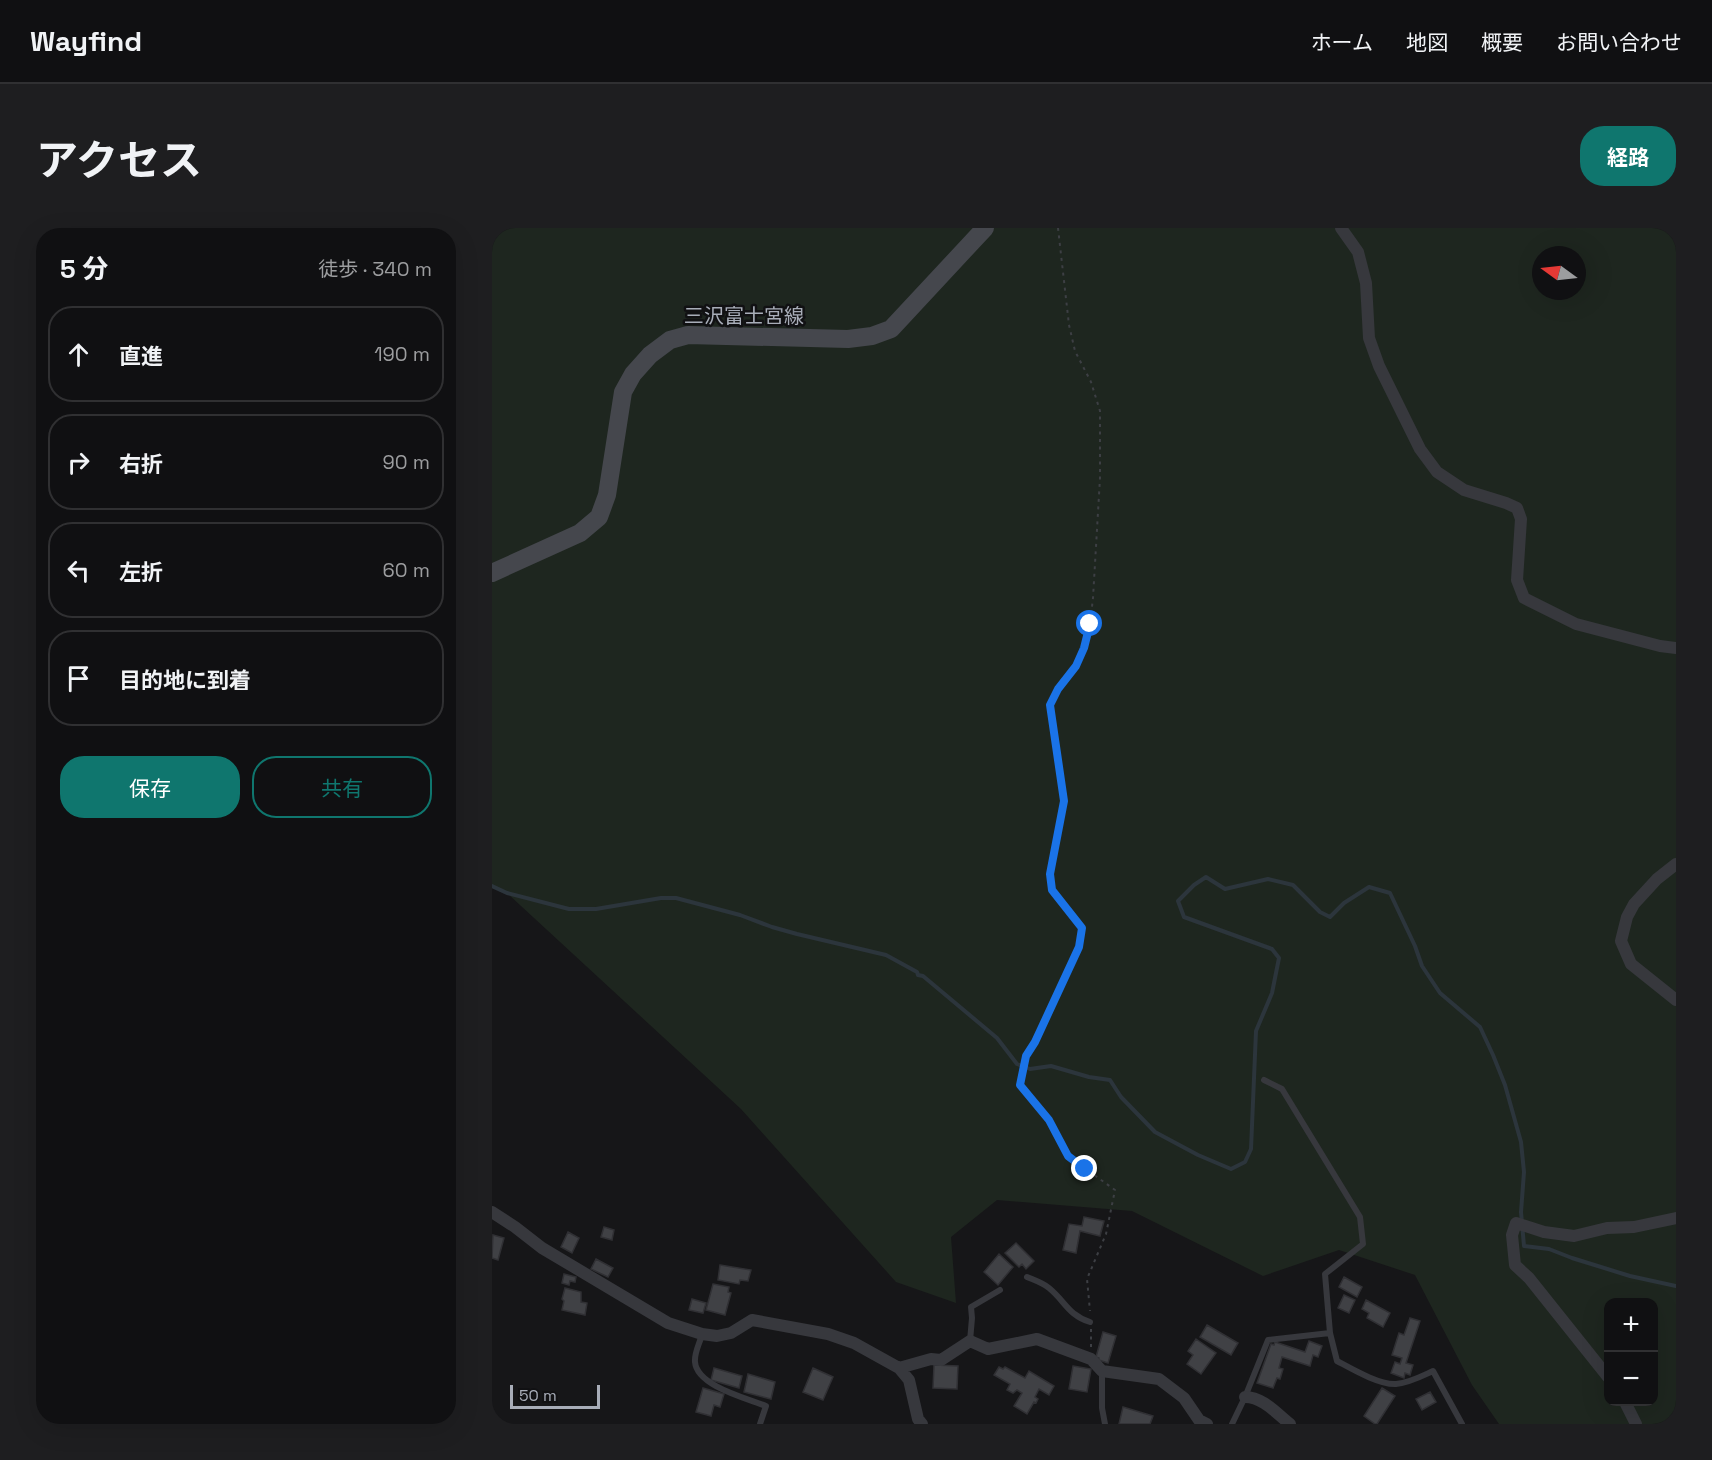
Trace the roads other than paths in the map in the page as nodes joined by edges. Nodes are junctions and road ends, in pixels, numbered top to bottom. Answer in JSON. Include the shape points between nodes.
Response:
{"nodes":[{"id":1,"x":985,"y":228,"type":"edge"},
{"id":2,"x":1341,"y":228,"type":"edge"},
{"id":3,"x":492,"y":573,"type":"edge"},
{"id":4,"x":1676,"y":648,"type":"edge"},
{"id":5,"x":1676,"y":864,"type":"edge"},
{"id":6,"x":1676,"y":1000,"type":"edge"},
{"id":7,"x":1264,"y":1080,"type":"dead end"},
{"id":8,"x":492,"y":1213,"type":"edge"},
{"id":9,"x":1676,"y":1218,"type":"edge"},
{"id":10,"x":1027,"y":1277,"type":"dead end"},
{"id":11,"x":1000,"y":1290,"type":"dead end"},
{"id":12,"x":1090,"y":1322,"type":"road end"},
{"id":13,"x":1330,"y":1333,"type":"junction"},
{"id":14,"x":702,"y":1334,"type":"junction"},
{"id":15,"x":969,"y":1341,"type":"junction"},
{"id":16,"x":899,"y":1368,"type":"junction"},
{"id":17,"x":1102,"y":1371,"type":"junction"},
{"id":18,"x":1604,"y":1372,"type":"edge"},
{"id":19,"x":1245,"y":1397,"type":"junction"},
{"id":20,"x":1627,"y":1406,"type":"edge"},
{"id":21,"x":760,"y":1424,"type":"edge"},
{"id":22,"x":922,"y":1424,"type":"edge"},
{"id":23,"x":1105,"y":1424,"type":"edge"},
{"id":24,"x":1207,"y":1424,"type":"edge"},
{"id":25,"x":1232,"y":1424,"type":"edge"},
{"id":26,"x":1290,"y":1424,"type":"edge"},
{"id":27,"x":1462,"y":1424,"type":"edge"},
{"id":28,"x":1636,"y":1424,"type":"edge"}],
"edges":[{"from":1,"to":3,"type":"main road","name":"三沢富士宮線","via":[[891,329],[872,336],[848,339],[688,335],[670,340],[650,355],[623,392],[607,495],[599,517],[580,533]]},
{"from":2,"to":4,"type":"street","via":[[1358,252],[1366,283],[1369,338],[1379,366],[1420,449],[1437,472],[1464,490],[1517,508],[1521,519],[1517,580],[1524,598],[1576,624]]},
{"from":5,"to":6,"type":"street","via":[[1634,904],[1621,941],[1631,964]]},
{"from":7,"to":13,"type":"lane","via":[[1282,1089],[1360,1217],[1363,1244],[1325,1274]]},
{"from":8,"to":14,"type":"street","via":[[668,1323]]},
{"from":9,"to":18,"type":"street","via":[[1574,1236],[1522,1225],[1512,1235],[1515,1265]]},
{"from":10,"to":12,"type":"lane","via":[[1049,1288],[1080,1319]]},
{"from":11,"to":15,"type":"lane","via":[[971,1306]]},
{"from":13,"to":19,"type":"lane","via":[[1268,1340]]},
{"from":13,"to":27,"type":"lane","via":[[1337,1361],[1368,1377],[1395,1384],[1433,1371]]},
{"from":14,"to":16,"type":"street","via":[[731,1333],[752,1320],[828,1334],[854,1343]]},
{"from":14,"to":21,"type":"lane","via":[[694,1359],[696,1370],[709,1383],[766,1406]]},
{"from":15,"to":16,"type":"street","via":[[941,1360]]},
{"from":15,"to":17,"type":"street","via":[[988,1349],[1037,1339],[1090,1359]]},
{"from":16,"to":22,"type":"street","via":[[909,1380]]},
{"from":17,"to":23,"type":"lane"},
{"from":17,"to":24,"type":"street","via":[[1159,1379],[1184,1398]]},
{"from":19,"to":25,"type":"lane"},
{"from":19,"to":26,"type":"street","via":[[1261,1401]]},
{"from":20,"to":28,"type":"street"}]}
